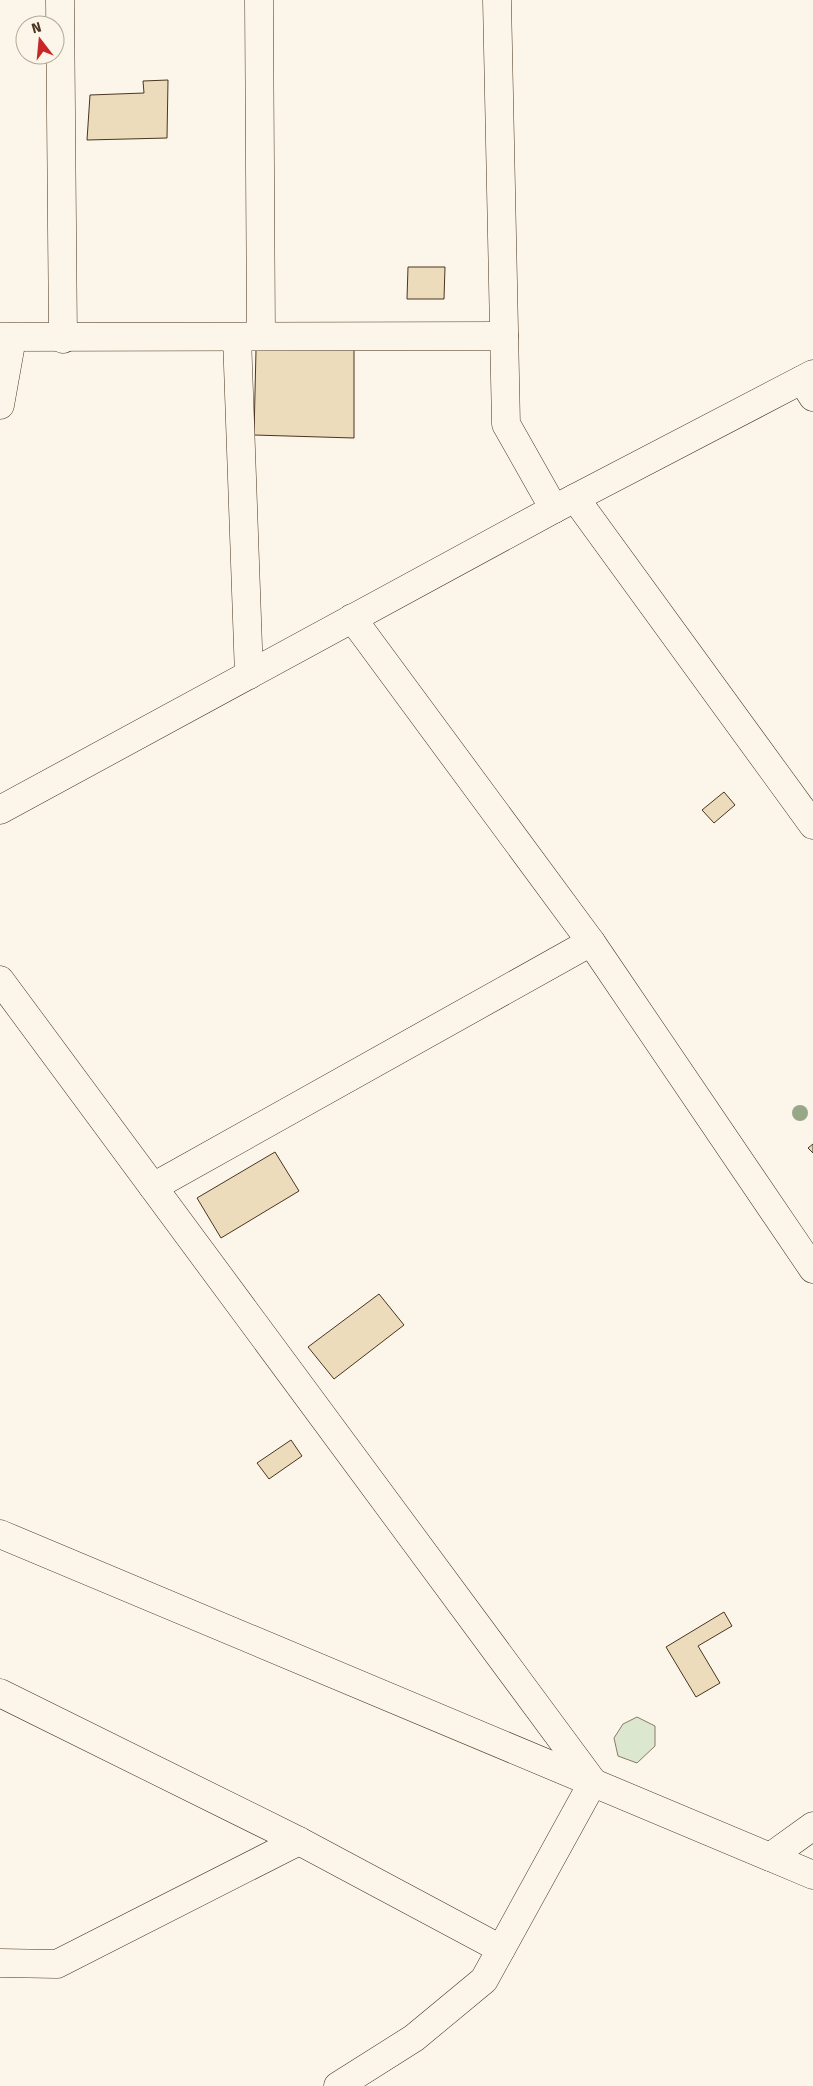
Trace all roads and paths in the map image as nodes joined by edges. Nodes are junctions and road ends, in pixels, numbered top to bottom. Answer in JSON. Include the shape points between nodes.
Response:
{"nodes":[{"id":1,"x":60,"y":0,"type":"edge"},
{"id":2,"x":259,"y":0,"type":"edge"},
{"id":3,"x":497,"y":0,"type":"edge"},
{"id":4,"x":504,"y":336,"type":"junction"},
{"id":5,"x":6,"y":337,"type":"edge"},
{"id":6,"x":249,"y":337,"type":"junction"},
{"id":7,"x":63,"y":338,"type":"junction"},
{"id":8,"x":809,"y":383,"type":"edge"},
{"id":9,"x":0,"y":405,"type":"edge"},
{"id":10,"x":565,"y":503,"type":"junction"},
{"id":11,"x":352,"y":618,"type":"junction"},
{"id":12,"x":249,"y":675,"type":"junction"},
{"id":13,"x":0,"y":810,"type":"edge"},
{"id":14,"x":813,"y":826,"type":"edge"},
{"id":15,"x":591,"y":942,"type":"junction"},
{"id":16,"x":0,"y":980,"type":"edge"},
{"id":17,"x":153,"y":1187,"type":"junction"},
{"id":18,"x":813,"y":1268,"type":"edge"},
{"id":19,"x":0,"y":1534,"type":"edge"},
{"id":20,"x":0,"y":1693,"type":"edge"},
{"id":21,"x":593,"y":1782,"type":"junction"},
{"id":22,"x":813,"y":1826,"type":"edge"},
{"id":23,"x":299,"y":1841,"type":"junction"},
{"id":24,"x":770,"y":1857,"type":"junction"},
{"id":25,"x":813,"y":1875,"type":"edge"},
{"id":26,"x":501,"y":1949,"type":"junction"},
{"id":27,"x":0,"y":1964,"type":"edge"},
{"id":28,"x":338,"y":2086,"type":"edge"}],
"edges":[{"from":1,"to":7,"type":"street"},
{"from":2,"to":6,"type":"street"},
{"from":3,"to":4,"type":"street"},
{"from":4,"to":6,"type":"street"},
{"from":4,"to":10,"type":"street","via":[[506,424]]},
{"from":5,"to":7,"type":"street"},
{"from":5,"to":9,"type":"street"},
{"from":6,"to":7,"type":"street"},
{"from":6,"to":12,"type":"street"},
{"from":8,"to":10,"type":"street"},
{"from":10,"to":11,"type":"street"},
{"from":10,"to":14,"type":"street"},
{"from":11,"to":12,"type":"street"},
{"from":11,"to":15,"type":"street"},
{"from":12,"to":13,"type":"street"},
{"from":15,"to":17,"type":"street"},
{"from":15,"to":18,"type":"street"},
{"from":16,"to":17,"type":"street"},
{"from":17,"to":21,"type":"street"},
{"from":19,"to":21,"type":"street"},
{"from":20,"to":23,"type":"street"},
{"from":21,"to":24,"type":"street"},
{"from":21,"to":26,"type":"street"},
{"from":22,"to":24,"type":"street"},
{"from":23,"to":26,"type":"street"},
{"from":23,"to":27,"type":"street","via":[[57,1964]]},
{"from":24,"to":25,"type":"street"},
{"from":26,"to":28,"type":"street","via":[[484,1980],[414,2038]]}]}
